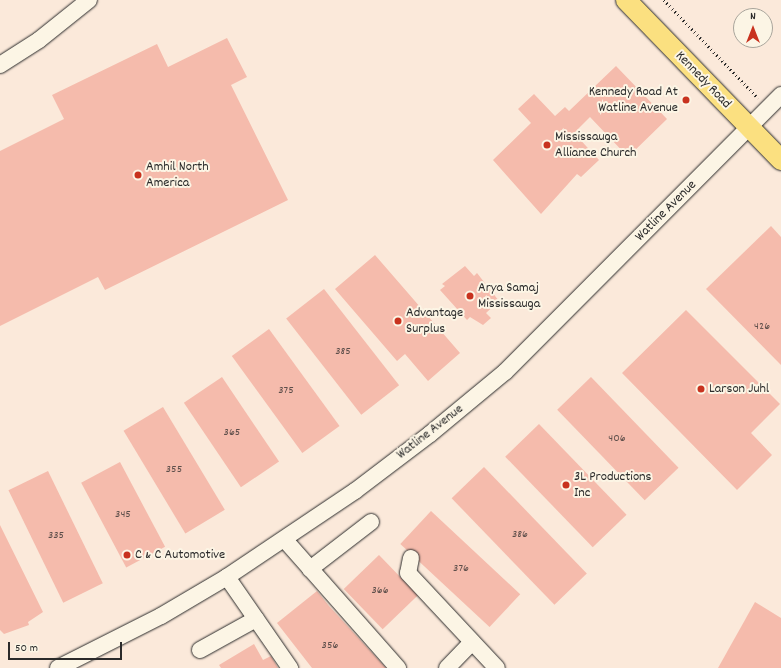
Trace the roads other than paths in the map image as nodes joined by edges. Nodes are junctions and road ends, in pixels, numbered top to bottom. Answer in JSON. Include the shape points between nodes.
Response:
{"nodes":[{"id":1,"x":88,"y":0,"type":"edge"},
{"id":2,"x":626,"y":0,"type":"edge"},
{"id":3,"x":0,"y":65,"type":"edge"},
{"id":4,"x":781,"y":95,"type":"edge"},
{"id":5,"x":749,"y":127,"type":"junction"},
{"id":6,"x":781,"y":160,"type":"edge"},
{"id":7,"x":372,"y":522,"type":"dead end"},
{"id":8,"x":285,"y":540,"type":"junction"},
{"id":9,"x":411,"y":558,"type":"dead end"},
{"id":10,"x":310,"y":569,"type":"junction"},
{"id":11,"x":227,"y":577,"type":"junction"},
{"id":12,"x":256,"y":620,"type":"junction"},
{"id":13,"x":472,"y":642,"type":"junction"},
{"id":14,"x":200,"y":650,"type":"dead end"},
{"id":15,"x":58,"y":668,"type":"edge"},
{"id":16,"x":290,"y":668,"type":"edge"},
{"id":17,"x":398,"y":668,"type":"edge"},
{"id":18,"x":447,"y":668,"type":"edge"},
{"id":19,"x":497,"y":668,"type":"edge"}],
"edges":[{"from":1,"to":3,"type":"street","via":[[39,40]]},
{"from":2,"to":5,"type":"main road","name":"Kennedy Road"},
{"from":4,"to":5,"type":"street","name":"Watline Avenue"},
{"from":5,"to":6,"type":"main road","name":"Kennedy Road"},
{"from":5,"to":8,"type":"street","name":"Watline Avenue","via":[[505,372],[430,434]]},
{"from":7,"to":10,"type":"street"},
{"from":8,"to":10,"type":"street"},
{"from":8,"to":11,"type":"street","name":"Watline Avenue"},
{"from":9,"to":13,"type":"street","via":[[408,573]]},
{"from":10,"to":17,"type":"street"},
{"from":11,"to":12,"type":"street"},
{"from":11,"to":15,"type":"street","name":"Watline Avenue","via":[[162,616]]},
{"from":12,"to":14,"type":"street"},
{"from":12,"to":16,"type":"street"},
{"from":13,"to":18,"type":"street"},
{"from":13,"to":19,"type":"street"}]}
